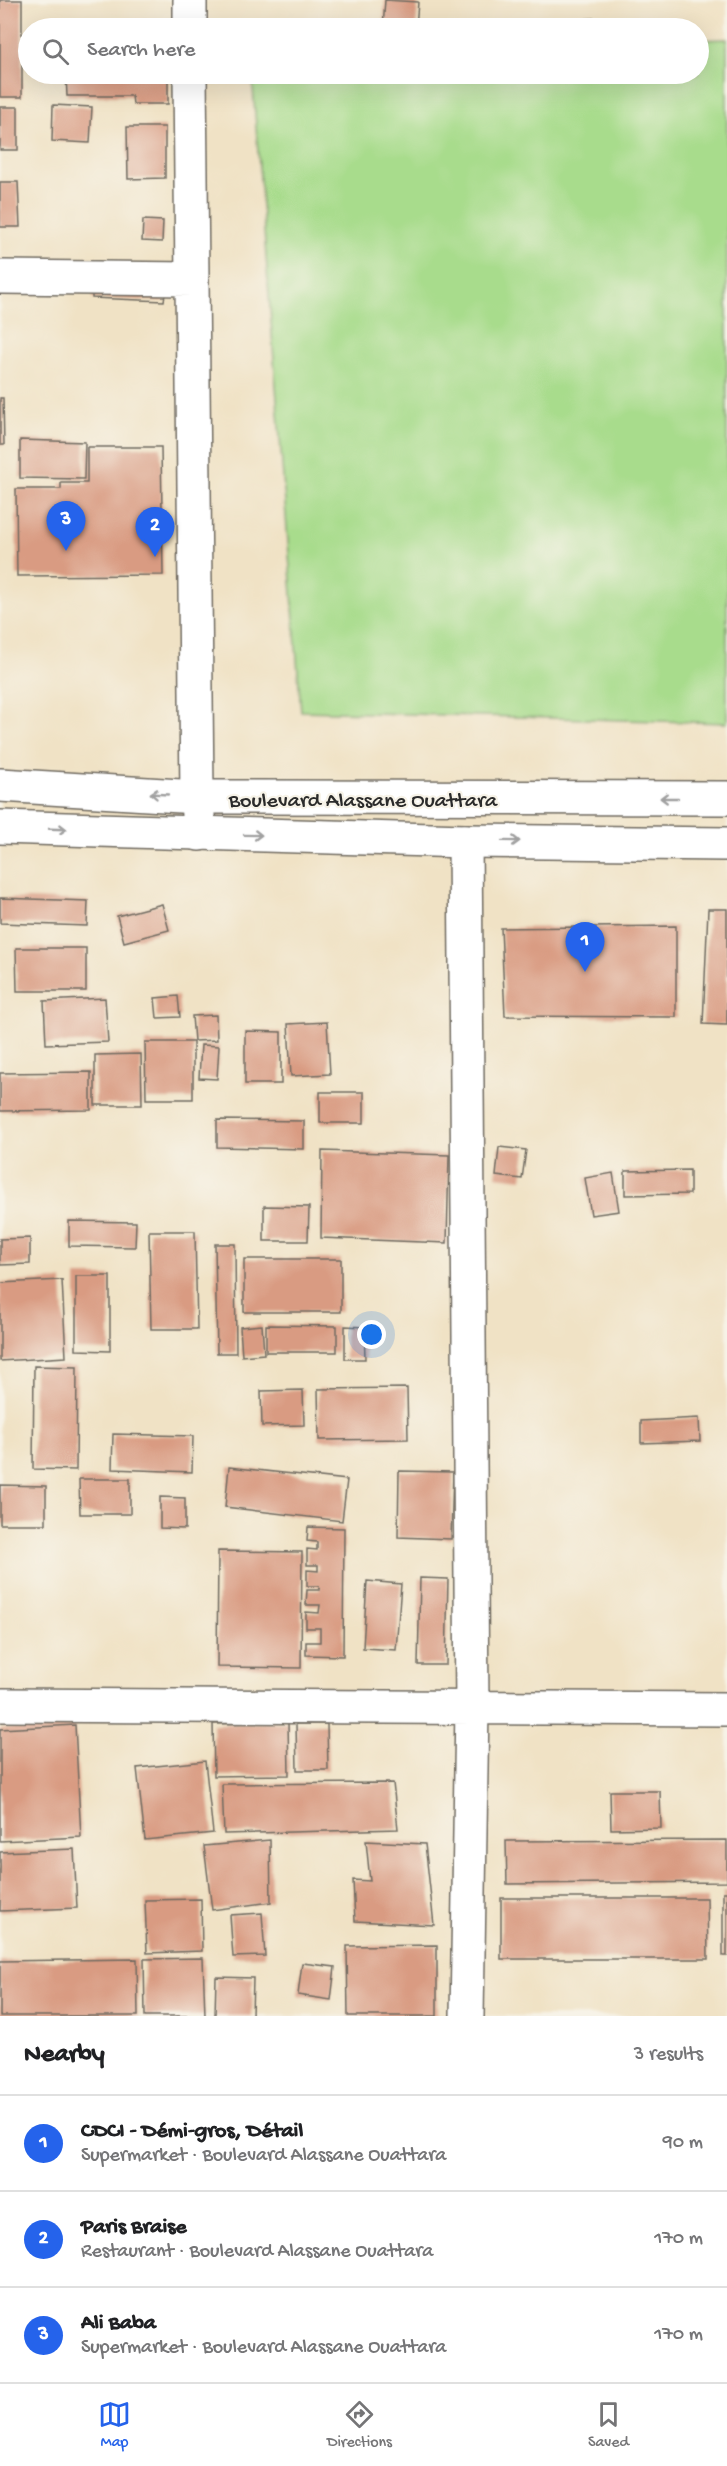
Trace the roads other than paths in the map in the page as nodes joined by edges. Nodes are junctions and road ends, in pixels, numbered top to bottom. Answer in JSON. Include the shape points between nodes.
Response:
{"nodes":[{"id":1,"x":190,"y":0,"type":"edge"},
{"id":2,"x":190,"y":18,"type":"edge"},
{"id":3,"x":190,"y":84,"type":"edge"},
{"id":4,"x":0,"y":278,"type":"edge"},
{"id":5,"x":192,"y":279,"type":"junction"},
{"id":6,"x":0,"y":785,"type":"edge"},
{"id":7,"x":197,"y":797,"type":"junction"},
{"id":8,"x":727,"y":798,"type":"edge"},
{"id":9,"x":0,"y":827,"type":"edge"},
{"id":10,"x":199,"y":834,"type":"junction"},
{"id":11,"x":465,"y":841,"type":"junction"},
{"id":12,"x":727,"y":844,"type":"edge"},
{"id":13,"x":0,"y":1705,"type":"edge"},
{"id":14,"x":472,"y":1707,"type":"junction"},
{"id":15,"x":727,"y":1709,"type":"edge"},
{"id":16,"x":467,"y":2016,"type":"edge"}],
"edges":[{"from":1,"to":2,"type":"street"},
{"from":3,"to":5,"type":"street"},
{"from":4,"to":5,"type":"street"},
{"from":5,"to":7,"type":"street"},
{"from":7,"to":6,"type":"street","name":"Boulevard Alassane Ouattara","one_way":true},
{"from":8,"to":7,"type":"street","name":"Boulevard Alassane Ouattara","one_way":true},
{"from":7,"to":10,"type":"street"},
{"from":9,"to":10,"type":"street","name":"Boulevard Alassane Ouattara","one_way":true},
{"from":10,"to":11,"type":"street","name":"Boulevard Alassane Ouattara","one_way":true},
{"from":11,"to":12,"type":"street","name":"Boulevard Alassane Ouattara","one_way":true},
{"from":11,"to":14,"type":"street"},
{"from":13,"to":14,"type":"street"},
{"from":14,"to":15,"type":"street"},
{"from":14,"to":16,"type":"street"}]}
